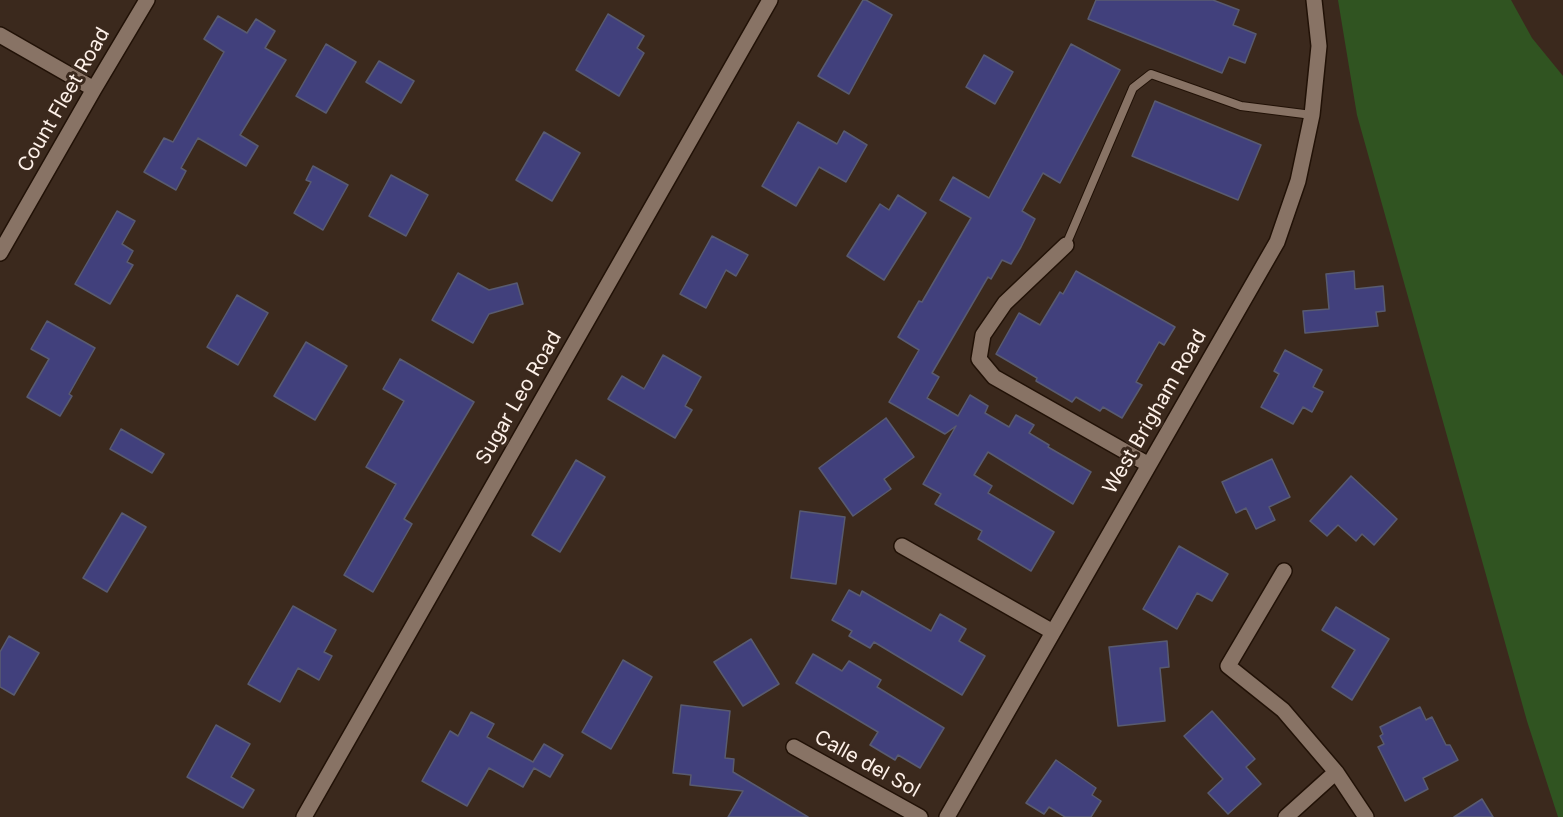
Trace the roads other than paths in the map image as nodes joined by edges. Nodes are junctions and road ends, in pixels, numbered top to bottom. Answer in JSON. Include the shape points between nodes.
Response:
{"nodes":[{"id":1,"x":147,"y":0,"type":"edge"},
{"id":2,"x":770,"y":0,"type":"edge"},
{"id":3,"x":1314,"y":0,"type":"edge"},
{"id":4,"x":0,"y":35,"type":"edge"},
{"id":5,"x":94,"y":89,"type":"junction"},
{"id":6,"x":1312,"y":115,"type":"junction"},
{"id":7,"x":1066,"y":245,"type":"joint"},
{"id":8,"x":0,"y":253,"type":"edge"},
{"id":9,"x":1149,"y":465,"type":"junction"},
{"id":10,"x":902,"y":546,"type":"dead end"},
{"id":11,"x":1284,"y":571,"type":"dead end"},
{"id":12,"x":1053,"y":632,"type":"junction"},
{"id":13,"x":794,"y":747,"type":"dead end"},
{"id":14,"x":1336,"y":772,"type":"junction"},
{"id":15,"x":948,"y":816,"type":"edge"},
{"id":16,"x":304,"y":817,"type":"edge"},
{"id":17,"x":920,"y":817,"type":"edge"},
{"id":18,"x":1286,"y":817,"type":"edge"},
{"id":19,"x":1366,"y":817,"type":"edge"}],
"edges":[{"from":1,"to":5,"type":"street","name":"Count Fleet Road"},
{"from":2,"to":16,"type":"street","name":"Sugar Leo Road"},
{"from":3,"to":6,"type":"street","name":"West Brigham Road","via":[[1319,46]]},
{"from":4,"to":5,"type":"street"},
{"from":5,"to":8,"type":"street","name":"Count Fleet Road"},
{"from":6,"to":7,"type":"lane","via":[[1241,106],[1151,74],[1133,88]]},
{"from":6,"to":9,"type":"street","name":"West Brigham Road","via":[[1298,181],[1277,242]]},
{"from":7,"to":9,"type":"street","via":[[1005,303],[983,335],[979,359],[994,376]]},
{"from":9,"to":12,"type":"street","name":"West Brigham Road"},
{"from":10,"to":12,"type":"street"},
{"from":11,"to":14,"type":"street","via":[[1228,666],[1283,710]]},
{"from":12,"to":15,"type":"street","name":"West Brigham Road"},
{"from":13,"to":17,"type":"street","name":"Calle del Sol"},
{"from":14,"to":18,"type":"street"},
{"from":14,"to":19,"type":"street"}]}
